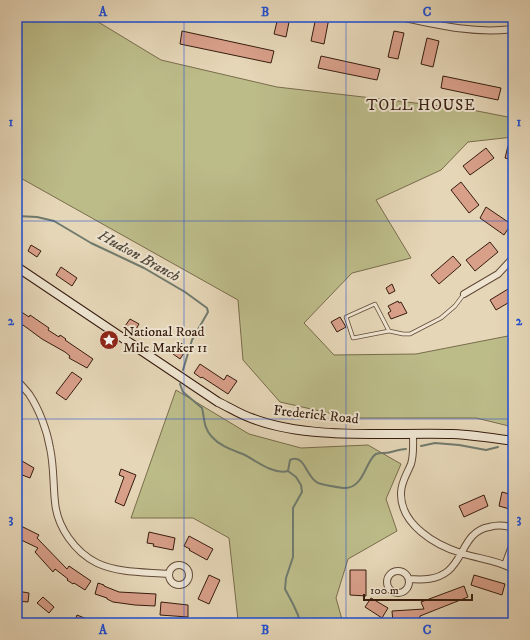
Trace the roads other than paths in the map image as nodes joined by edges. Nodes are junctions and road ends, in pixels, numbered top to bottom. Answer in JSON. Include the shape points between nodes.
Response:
{"nodes":[{"id":1,"x":400,"y":17,"type":"edge"},
{"id":2,"x":513,"y":29,"type":"edge"},
{"id":3,"x":513,"y":258,"type":"edge"},
{"id":4,"x":17,"y":267,"type":"edge"},
{"id":5,"x":464,"y":294,"type":"joint"},
{"id":6,"x":389,"y":331,"type":"junction"},
{"id":7,"x":17,"y":380,"type":"edge"},
{"id":8,"x":413,"y":434,"type":"junction"},
{"id":9,"x":513,"y":441,"type":"edge"},
{"id":10,"x":513,"y":528,"type":"edge"},
{"id":11,"x":513,"y":543,"type":"edge"},
{"id":12,"x":461,"y":553,"type":"junction"},
{"id":13,"x":505,"y":564,"type":"junction"},
{"id":14,"x":513,"y":569,"type":"edge"},
{"id":15,"x":168,"y":574,"type":"dead end"},
{"id":16,"x":409,"y":579,"type":"dead end"}],
"edges":[{"from":1,"to":2,"type":"street","via":[[473,30]]},
{"from":3,"to":5,"type":"street","via":[[498,274]]},
{"from":4,"to":8,"type":"main road","name":"Frederick Road","via":[[218,402],[250,418],[314,431]]},
{"from":5,"to":6,"type":"lane","via":[[441,318],[410,334]]},
{"from":6,"to":6,"type":"lane","via":[[353,338],[346,317],[375,304]]},
{"from":7,"to":15,"type":"street","via":[[29,395],[46,431],[53,464],[55,504],[66,535],[76,547],[97,563],[128,570]]},
{"from":8,"to":9,"type":"main road","name":"Frederick Road","via":[[461,435]]},
{"from":8,"to":12,"type":"street","via":[[413,458],[402,484],[403,510],[411,522],[426,535]]},
{"from":10,"to":12,"type":"street","via":[[483,528],[474,534]]},
{"from":11,"to":13,"type":"street"},
{"from":12,"to":13,"type":"street"},
{"from":12,"to":16,"type":"street","via":[[441,575],[421,580]]},
{"from":13,"to":14,"type":"street"}]}
